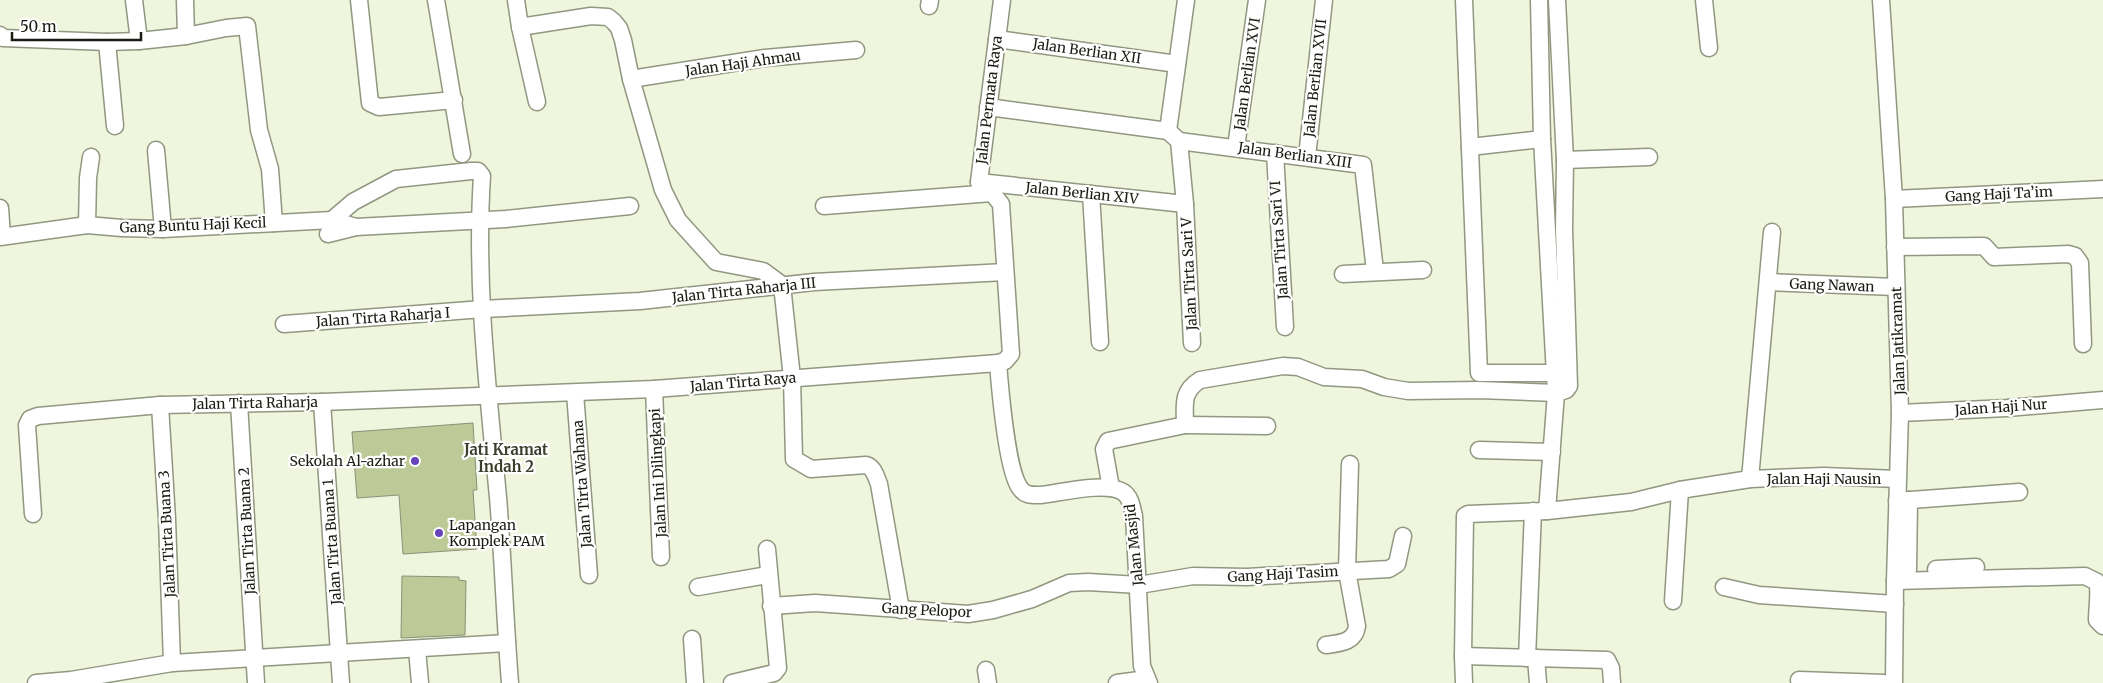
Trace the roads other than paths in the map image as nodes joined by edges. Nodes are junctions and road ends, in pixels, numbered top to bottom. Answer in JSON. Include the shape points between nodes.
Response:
{"nodes":[{"id":1,"x":134,"y":0,"type":"edge"},
{"id":2,"x":185,"y":0,"type":"edge"},
{"id":3,"x":360,"y":0,"type":"edge"},
{"id":4,"x":436,"y":0,"type":"edge"},
{"id":5,"x":516,"y":0,"type":"edge"},
{"id":6,"x":1002,"y":0,"type":"edge"},
{"id":7,"x":1186,"y":0,"type":"edge"},
{"id":8,"x":1257,"y":0,"type":"edge"},
{"id":9,"x":1324,"y":0,"type":"edge"},
{"id":10,"x":1464,"y":0,"type":"edge"},
{"id":11,"x":1539,"y":0,"type":"edge"},
{"id":12,"x":1558,"y":0,"type":"edge"},
{"id":13,"x":1704,"y":0,"type":"edge"},
{"id":14,"x":1881,"y":0,"type":"edge"},
{"id":15,"x":520,"y":27,"type":"junction"},
{"id":16,"x":0,"y":35,"type":"edge"},
{"id":17,"x":186,"y":36,"type":"junction"},
{"id":18,"x":997,"y":39,"type":"junction"},
{"id":19,"x":139,"y":41,"type":"junction"},
{"id":20,"x":107,"y":42,"type":"junction"},
{"id":21,"x":1709,"y":48,"type":"dead end"},
{"id":22,"x":856,"y":50,"type":"dead end"},
{"id":23,"x":1178,"y":64,"type":"junction"},
{"id":24,"x":631,"y":80,"type":"junction"},
{"id":25,"x":454,"y":100,"type":"junction"},
{"id":26,"x":537,"y":102,"type":"dead end"},
{"id":27,"x":988,"y":107,"type":"junction"},
{"id":28,"x":115,"y":126,"type":"dead end"},
{"id":29,"x":1173,"y":136,"type":"junction"},
{"id":30,"x":1542,"y":139,"type":"junction"},
{"id":31,"x":1470,"y":146,"type":"junction"},
{"id":32,"x":1236,"y":147,"type":"junction"},
{"id":33,"x":156,"y":150,"type":"dead end"},
{"id":34,"x":1275,"y":153,"type":"junction"},
{"id":35,"x":462,"y":154,"type":"dead end"},
{"id":36,"x":91,"y":157,"type":"dead end"},
{"id":37,"x":1307,"y":157,"type":"junction"},
{"id":38,"x":1649,"y":157,"type":"dead end"},
{"id":39,"x":1565,"y":160,"type":"junction"},
{"id":40,"x":979,"y":182,"type":"junction"},
{"id":41,"x":2103,"y":190,"type":"edge"},
{"id":42,"x":992,"y":193,"type":"junction"},
{"id":43,"x":1091,"y":194,"type":"junction"},
{"id":44,"x":1894,"y":199,"type":"junction"},
{"id":45,"x":1185,"y":204,"type":"junction"},
{"id":46,"x":630,"y":206,"type":"dead end"},
{"id":47,"x":824,"y":206,"type":"dead end"},
{"id":48,"x":0,"y":208,"type":"edge"},
{"id":49,"x":479,"y":220,"type":"junction"},
{"id":50,"x":274,"y":223,"type":"junction"},
{"id":51,"x":87,"y":225,"type":"junction"},
{"id":52,"x":163,"y":228,"type":"junction"},
{"id":53,"x":330,"y":228,"type":"junction"},
{"id":54,"x":1772,"y":232,"type":"dead end"},
{"id":55,"x":1,"y":236,"type":"edge"},
{"id":56,"x":1895,"y":247,"type":"junction"},
{"id":57,"x":1423,"y":270,"type":"dead end"},
{"id":58,"x":1375,"y":271,"type":"junction"},
{"id":59,"x":1005,"y":272,"type":"junction"},
{"id":60,"x":1343,"y":274,"type":"dead end"},
{"id":61,"x":1768,"y":282,"type":"junction"},
{"id":62,"x":782,"y":285,"type":"junction"},
{"id":63,"x":1896,"y":287,"type":"junction"},
{"id":64,"x":482,"y":309,"type":"junction"},
{"id":65,"x":284,"y":324,"type":"dead end"},
{"id":66,"x":1285,"y":327,"type":"dead end"},
{"id":67,"x":1100,"y":342,"type":"dead end"},
{"id":68,"x":1192,"y":343,"type":"dead end"},
{"id":69,"x":2083,"y":344,"type":"dead end"},
{"id":70,"x":998,"y":363,"type":"junction"},
{"id":71,"x":1554,"y":372,"type":"junction"},
{"id":72,"x":792,"y":378,"type":"junction"},
{"id":73,"x":654,"y":389,"type":"junction"},
{"id":74,"x":575,"y":393,"type":"junction"},
{"id":75,"x":1556,"y":393,"type":"junction"},
{"id":76,"x":488,"y":395,"type":"junction"},
{"id":77,"x":2103,"y":400,"type":"edge"},
{"id":78,"x":322,"y":402,"type":"junction"},
{"id":79,"x":239,"y":403,"type":"junction"},
{"id":80,"x":160,"y":405,"type":"junction"},
{"id":81,"x":1900,"y":413,"type":"junction"},
{"id":82,"x":1185,"y":425,"type":"junction"},
{"id":83,"x":1267,"y":426,"type":"dead end"},
{"id":84,"x":1478,"y":450,"type":"dead end"},
{"id":85,"x":1552,"y":452,"type":"junction"},
{"id":86,"x":1350,"y":464,"type":"dead end"},
{"id":87,"x":1750,"y":479,"type":"junction"},
{"id":88,"x":1897,"y":479,"type":"junction"},
{"id":89,"x":1111,"y":488,"type":"junction"},
{"id":90,"x":1680,"y":490,"type":"junction"},
{"id":91,"x":2019,"y":492,"type":"dead end"},
{"id":92,"x":1903,"y":500,"type":"junction"},
{"id":93,"x":1540,"y":511,"type":"junction"},
{"id":94,"x":33,"y":514,"type":"dead end"},
{"id":95,"x":1404,"y":536,"type":"dead end"},
{"id":96,"x":767,"y":549,"type":"dead end"},
{"id":97,"x":661,"y":557,"type":"dead end"},
{"id":98,"x":1976,"y":567,"type":"dead end"},
{"id":99,"x":1347,"y":571,"type":"junction"},
{"id":100,"x":1899,"y":574,"type":"junction"},
{"id":101,"x":768,"y":575,"type":"junction"},
{"id":102,"x":589,"y":576,"type":"dead end"},
{"id":103,"x":1139,"y":585,"type":"junction"},
{"id":104,"x":698,"y":587,"type":"dead end"},
{"id":105,"x":1724,"y":587,"type":"dead end"},
{"id":106,"x":1673,"y":600,"type":"dead end"},
{"id":107,"x":1895,"y":604,"type":"junction"},
{"id":108,"x":771,"y":606,"type":"junction"},
{"id":109,"x":901,"y":610,"type":"junction"},
{"id":110,"x":2103,"y":626,"type":"edge"},
{"id":111,"x":692,"y":640,"type":"dead end"},
{"id":112,"x":507,"y":643,"type":"junction"},
{"id":113,"x":1326,"y":645,"type":"dead end"},
{"id":114,"x":418,"y":649,"type":"junction"},
{"id":115,"x":339,"y":653,"type":"junction"},
{"id":116,"x":1463,"y":656,"type":"junction"},
{"id":117,"x":1532,"y":658,"type":"junction"},
{"id":118,"x":255,"y":659,"type":"junction"},
{"id":119,"x":172,"y":663,"type":"junction"},
{"id":120,"x":766,"y":680,"type":"edge"},
{"id":121,"x":1799,"y":680,"type":"dead end"},
{"id":122,"x":71,"y":681,"type":"edge"},
{"id":123,"x":1148,"y":681,"type":"edge"},
{"id":124,"x":36,"y":683,"type":"edge"},
{"id":125,"x":256,"y":683,"type":"edge"},
{"id":126,"x":341,"y":683,"type":"edge"},
{"id":127,"x":420,"y":683,"type":"edge"},
{"id":128,"x":510,"y":683,"type":"edge"},
{"id":129,"x":695,"y":683,"type":"edge"},
{"id":130,"x":732,"y":683,"type":"edge"},
{"id":131,"x":1117,"y":683,"type":"edge"},
{"id":132,"x":1464,"y":683,"type":"edge"},
{"id":133,"x":1538,"y":683,"type":"edge"},
{"id":134,"x":1612,"y":683,"type":"edge"},
{"id":135,"x":1884,"y":683,"type":"edge"},
{"id":136,"x":1894,"y":683,"type":"edge"}],
"edges":[{"from":1,"to":19,"type":"street"},
{"from":2,"to":17,"type":"street"},
{"from":3,"to":25,"type":"street","via":[[370,103],[379,107]]},
{"from":4,"to":25,"type":"street"},
{"from":5,"to":15,"type":"street"},
{"from":6,"to":18,"type":"street","name":"Jalan Permata Raya"},
{"from":7,"to":23,"type":"street","name":"Jalan Tirta Sari V"},
{"from":8,"to":32,"type":"street","name":"Jalan Berlian XVI"},
{"from":9,"to":37,"type":"street","name":"Jalan Berlian XVII"},
{"from":10,"to":31,"type":"street"},
{"from":11,"to":30,"type":"street"},
{"from":12,"to":39,"type":"street"},
{"from":13,"to":21,"type":"street"},
{"from":14,"to":44,"type":"street","name":"Jalan Jatikramat"},
{"from":15,"to":24,"type":"street","via":[[591,16],[608,17],[619,28]]},
{"from":15,"to":26,"type":"street"},
{"from":16,"to":20,"type":"street","via":[[3,38]]},
{"from":17,"to":19,"type":"street"},
{"from":17,"to":50,"type":"street","via":[[247,26],[259,130],[270,169]]},
{"from":18,"to":23,"type":"street","name":"Jalan Berlian XII"},
{"from":18,"to":27,"type":"street","name":"Jalan Permata Raya"},
{"from":19,"to":20,"type":"street"},
{"from":20,"to":28,"type":"street"},
{"from":22,"to":24,"type":"street","name":"Jalan Haji Ahmau","via":[[765,58]]},
{"from":23,"to":29,"type":"street","name":"Jalan Tirta Sari V"},
{"from":24,"to":62,"type":"street","via":[[663,190],[678,220],[716,262],[763,271]]},
{"from":25,"to":35,"type":"street"},
{"from":27,"to":29,"type":"street","name":"Jalan Berlian XIII"},
{"from":27,"to":40,"type":"street","name":"Jalan Permata Raya"},
{"from":29,"to":32,"type":"street","name":"Jalan Berlian XIII"},
{"from":29,"to":45,"type":"street","name":"Jalan Tirta Sari V"},
{"from":30,"to":31,"type":"street"},
{"from":30,"to":71,"type":"street"},
{"from":31,"to":71,"type":"street","via":[[1479,373]]},
{"from":32,"to":34,"type":"street","name":"Jalan Berlian XIII"},
{"from":33,"to":52,"type":"street"},
{"from":34,"to":37,"type":"street","name":"Jalan Berlian XIII"},
{"from":34,"to":66,"type":"street","name":"Jalan Tirta Sari VI"},
{"from":36,"to":51,"type":"street"},
{"from":37,"to":58,"type":"street","name":"Jalan Berlian XIII","via":[[1363,164]]},
{"from":38,"to":39,"type":"street"},
{"from":39,"to":75,"type":"street","via":[[1568,386],[1563,392]]},
{"from":40,"to":42,"type":"street","name":"Jalan Permata Raya"},
{"from":40,"to":43,"type":"street","name":"Jalan Berlian XIV"},
{"from":41,"to":44,"type":"street","name":"Gang Haji Ta’im"},
{"from":42,"to":47,"type":"street"},
{"from":42,"to":59,"type":"street","name":"Jalan Permata Raya","via":[[1001,204]]},
{"from":43,"to":45,"type":"street","name":"Jalan Berlian XIV"},
{"from":43,"to":67,"type":"street"},
{"from":44,"to":56,"type":"street","name":"Jalan Jatikramat"},
{"from":45,"to":68,"type":"street","name":"Jalan Tirta Sari V"},
{"from":46,"to":49,"type":"street","name":"Gang Buntu Haji Kecil"},
{"from":48,"to":55,"type":"street"},
{"from":49,"to":53,"type":"street","name":"Gang Buntu Haji Kecil"},
{"from":49,"to":53,"type":"street","via":[[482,176],[478,171],[471,171],[396,179],[353,202]]},
{"from":49,"to":64,"type":"street"},
{"from":50,"to":52,"type":"street","name":"Gang Buntu Haji Kecil"},
{"from":50,"to":53,"type":"street","name":"Gang Buntu Haji Kecil"},
{"from":51,"to":52,"type":"street","name":"Gang Buntu Haji Kecil"},
{"from":51,"to":55,"type":"street","name":"Gang Buntu Haji Kecil"},
{"from":54,"to":61,"type":"street"},
{"from":56,"to":63,"type":"street","name":"Jalan Jatikramat"},
{"from":56,"to":69,"type":"street","via":[[1984,246],[1994,257],[2076,256],[2080,263]]},
{"from":57,"to":58,"type":"street"},
{"from":58,"to":60,"type":"street"},
{"from":59,"to":62,"type":"street","name":"Jalan Tirta Raharja III"},
{"from":59,"to":70,"type":"street","name":"Jalan Permata Raya","via":[[1010,354],[1006,361]]},
{"from":61,"to":63,"type":"street","name":"Gang Nawan"},
{"from":61,"to":87,"type":"street"},
{"from":62,"to":64,"type":"street","name":"Jalan Tirta Raharja III","via":[[640,301]]},
{"from":62,"to":72,"type":"street"},
{"from":63,"to":81,"type":"street","name":"Jalan Jatikramat"},
{"from":64,"to":65,"type":"street","name":"Jalan Tirta Raharja I"},
{"from":64,"to":76,"type":"street"},
{"from":70,"to":72,"type":"street","name":"Jalan Tirta Raya"},
{"from":70,"to":89,"type":"street","name":"Jalan Masjid","via":[[1010,453],[1020,490],[1029,495],[1041,495]]},
{"from":71,"to":75,"type":"street"},
{"from":72,"to":73,"type":"street","name":"Jalan Tirta Raya"},
{"from":72,"to":109,"type":"street","via":[[794,459],[811,469],[866,465],[875,473]]},
{"from":73,"to":74,"type":"street","name":"Jalan Tirta Raya"},
{"from":73,"to":97,"type":"street","name":"Jalan Ini Dilingkapi"},
{"from":74,"to":76,"type":"street","name":"Jalan Tirta Raya"},
{"from":74,"to":102,"type":"street","name":"Jalan Tirta Wahana"},
{"from":75,"to":82,"type":"street","via":[[1408,391],[1362,379],[1324,377],[1298,367],[1283,366],[1200,380],[1190,386],[1185,396]]},
{"from":75,"to":85,"type":"street"},
{"from":76,"to":78,"type":"street","name":"Jalan Tirta Raharja"},
{"from":76,"to":112,"type":"street"},
{"from":77,"to":81,"type":"street","name":"Jalan Haji Nur"},
{"from":78,"to":79,"type":"street","name":"Jalan Tirta Raharja"},
{"from":78,"to":115,"type":"street","name":"Jalan Tirta Buana 1"},
{"from":79,"to":80,"type":"street","name":"Jalan Tirta Raharja"},
{"from":79,"to":118,"type":"street","name":"Jalan Tirta Buana 2"},
{"from":80,"to":94,"type":"street","name":"Jalan Tirta Raharja","via":[[30,419],[27,425]]},
{"from":80,"to":119,"type":"street","name":"Jalan Tirta Buana 3"},
{"from":81,"to":88,"type":"street","name":"Jalan Jatikramat"},
{"from":82,"to":83,"type":"street"},
{"from":82,"to":89,"type":"street","via":[[1108,441],[1104,449]]},
{"from":84,"to":85,"type":"street"},
{"from":85,"to":93,"type":"street"},
{"from":86,"to":99,"type":"street"},
{"from":87,"to":88,"type":"street","name":"Jalan Haji Nausin","via":[[1824,476]]},
{"from":87,"to":90,"type":"street","name":"Jalan Haji Nausin"},
{"from":88,"to":92,"type":"street","name":"Jalan Jatikramat"},
{"from":89,"to":103,"type":"street","name":"Jalan Masjid","via":[[1123,491],[1132,506]]},
{"from":90,"to":93,"type":"street","name":"Jalan Haji Nausin","via":[[1631,502]]},
{"from":90,"to":106,"type":"street"},
{"from":91,"to":92,"type":"street"},
{"from":92,"to":100,"type":"street","name":"Jalan Jatikramat"},
{"from":93,"to":116,"type":"street","name":"Jalan Haji Nausin","via":[[1472,512],[1465,516]]},
{"from":93,"to":117,"type":"street"},
{"from":95,"to":99,"type":"street","name":"Gang Haji Tasim","via":[[1393,568]]},
{"from":96,"to":101,"type":"street"},
{"from":98,"to":100,"type":"street"},
{"from":99,"to":103,"type":"street","name":"Gang Haji Tasim","via":[[1247,577],[1193,576]]},
{"from":99,"to":113,"type":"street","via":[[1356,632],[1347,642]]},
{"from":100,"to":107,"type":"street","name":"Jalan Jatikramat"},
{"from":100,"to":110,"type":"street","via":[[2085,576],[2099,586],[2097,620]]},
{"from":101,"to":104,"type":"street"},
{"from":101,"to":108,"type":"street"},
{"from":103,"to":109,"type":"street","name":"Gang Pelopor","via":[[1069,583],[1032,599],[968,614]]},
{"from":103,"to":123,"type":"street","name":"Jalan Masjid","via":[[1142,666]]},
{"from":105,"to":107,"type":"street","via":[[1759,596]]},
{"from":107,"to":136,"type":"street","name":"Jalan Jatikramat"},
{"from":108,"to":109,"type":"street","name":"Gang Pelopor","via":[[815,603]]},
{"from":108,"to":120,"type":"street","via":[[778,668]]},
{"from":111,"to":129,"type":"street"},
{"from":112,"to":114,"type":"street"},
{"from":112,"to":128,"type":"street"},
{"from":114,"to":115,"type":"street"},
{"from":114,"to":127,"type":"street"},
{"from":115,"to":118,"type":"street"},
{"from":115,"to":126,"type":"street","name":"Jalan Tirta Buana 1"},
{"from":116,"to":117,"type":"street"},
{"from":116,"to":132,"type":"street"},
{"from":117,"to":133,"type":"street"},
{"from":117,"to":134,"type":"street","via":[[1607,660],[1612,668]]},
{"from":118,"to":119,"type":"street"},
{"from":118,"to":125,"type":"street","name":"Jalan Tirta Buana 2"},
{"from":119,"to":122,"type":"street"},
{"from":120,"to":130,"type":"street"},
{"from":121,"to":135,"type":"street"},
{"from":122,"to":124,"type":"street"},
{"from":123,"to":131,"type":"street"}]}
